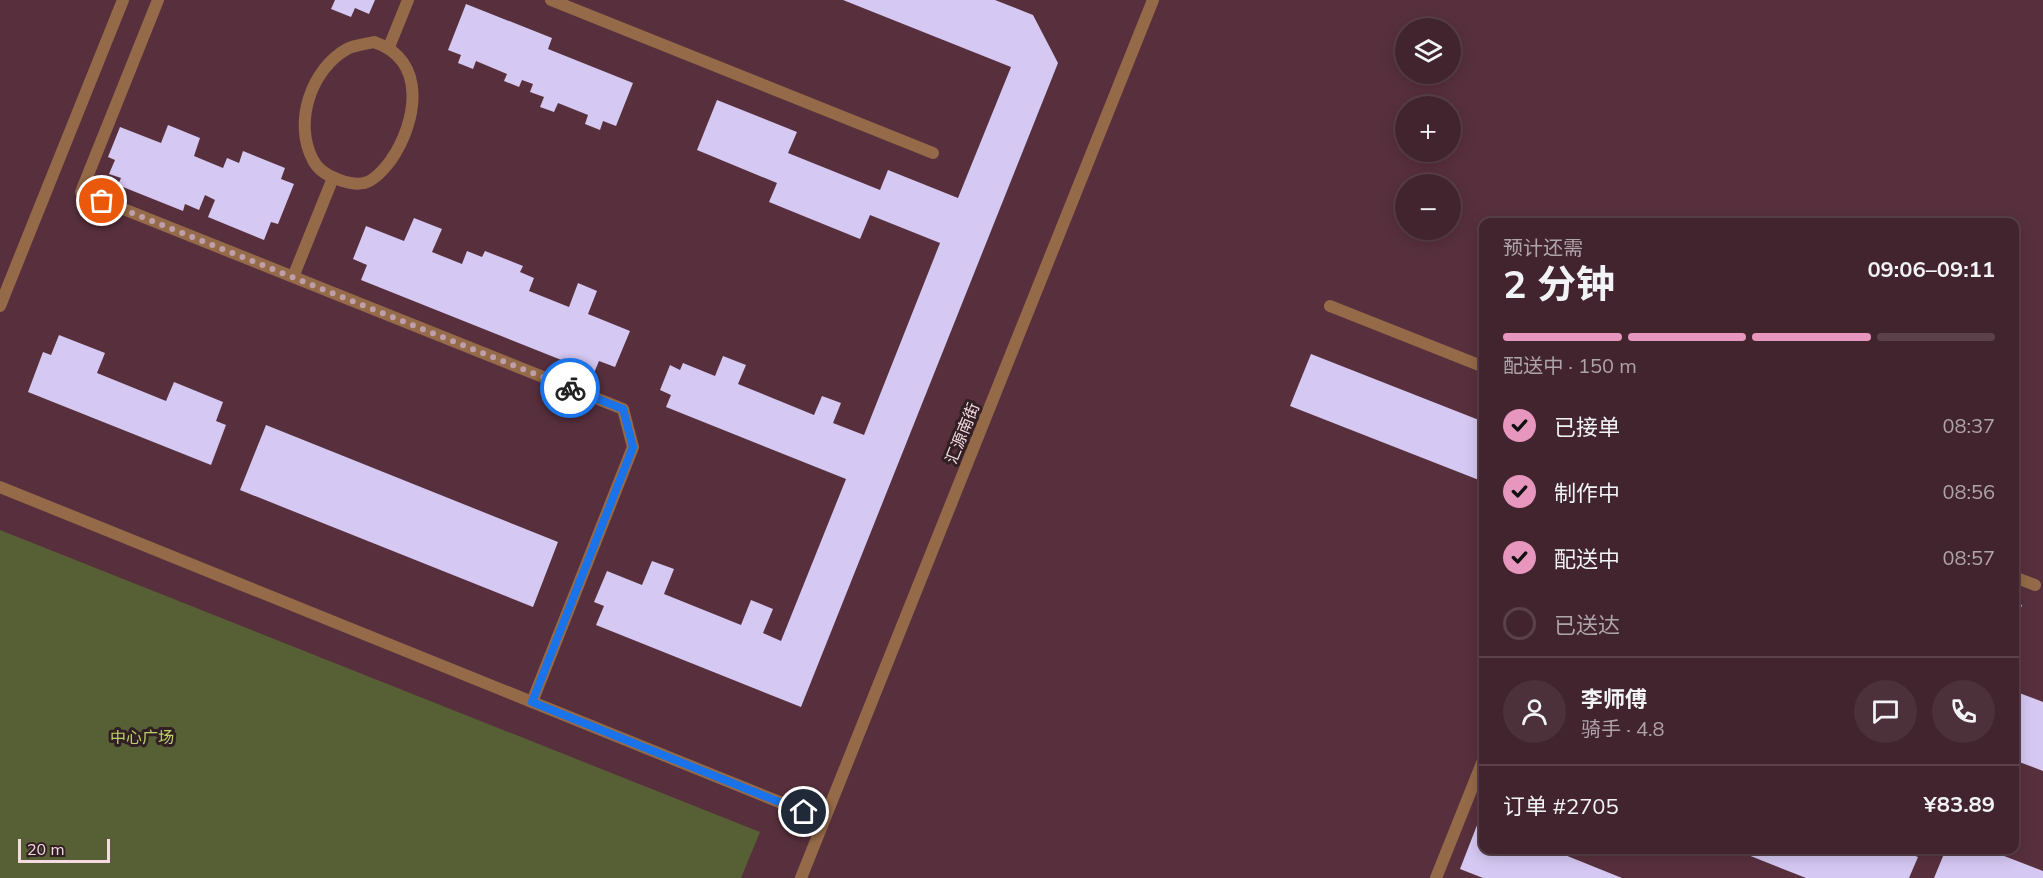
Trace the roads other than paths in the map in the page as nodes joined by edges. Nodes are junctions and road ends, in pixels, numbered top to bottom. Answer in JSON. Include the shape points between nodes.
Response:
{"nodes":[{"id":1,"x":123,"y":0,"type":"edge"},
{"id":2,"x":158,"y":0,"type":"edge"},
{"id":3,"x":408,"y":0,"type":"edge"},
{"id":4,"x":552,"y":0,"type":"edge"},
{"id":5,"x":1153,"y":0,"type":"edge"},
{"id":6,"x":389,"y":47,"type":"junction"},
{"id":7,"x":933,"y":153,"type":"dead end"},
{"id":8,"x":333,"y":178,"type":"junction"},
{"id":9,"x":293,"y":277,"type":"junction"},
{"id":10,"x":0,"y":306,"type":"edge"},
{"id":11,"x":1330,"y":306,"type":"dead end"},
{"id":12,"x":1479,"y":365,"type":"edge"},
{"id":13,"x":0,"y":487,"type":"edge"},
{"id":14,"x":2019,"y":579,"type":"edge"},
{"id":15,"x":2035,"y":585,"type":"dead end"},
{"id":16,"x":532,"y":702,"type":"junction"},
{"id":17,"x":1479,"y":770,"type":"edge"},
{"id":18,"x":825,"y":820,"type":"junction"},
{"id":19,"x":801,"y":878,"type":"edge"},
{"id":20,"x":1436,"y":878,"type":"edge"}],
"edges":[{"from":1,"to":10,"type":"street"},
{"from":2,"to":9,"type":"street","via":[[81,192]]},
{"from":3,"to":6,"type":"street"},
{"from":4,"to":7,"type":"street"},
{"from":5,"to":18,"type":"street","name":"汇源南街"},
{"from":6,"to":8,"type":"street","via":[[404,64],[412,83],[408,127],[385,169],[364,183]]},
{"from":6,"to":8,"type":"street","via":[[374,42],[348,48],[326,66],[314,87],[304,119],[306,147],[315,165]]},
{"from":8,"to":9,"type":"street"},
{"from":9,"to":16,"type":"street","via":[[623,409],[633,447]]},
{"from":11,"to":12,"type":"street"},
{"from":13,"to":16,"type":"street"},
{"from":14,"to":15,"type":"street"},
{"from":16,"to":18,"type":"street"},
{"from":17,"to":20,"type":"street"},
{"from":18,"to":19,"type":"street","name":"汇源南街"}]}
